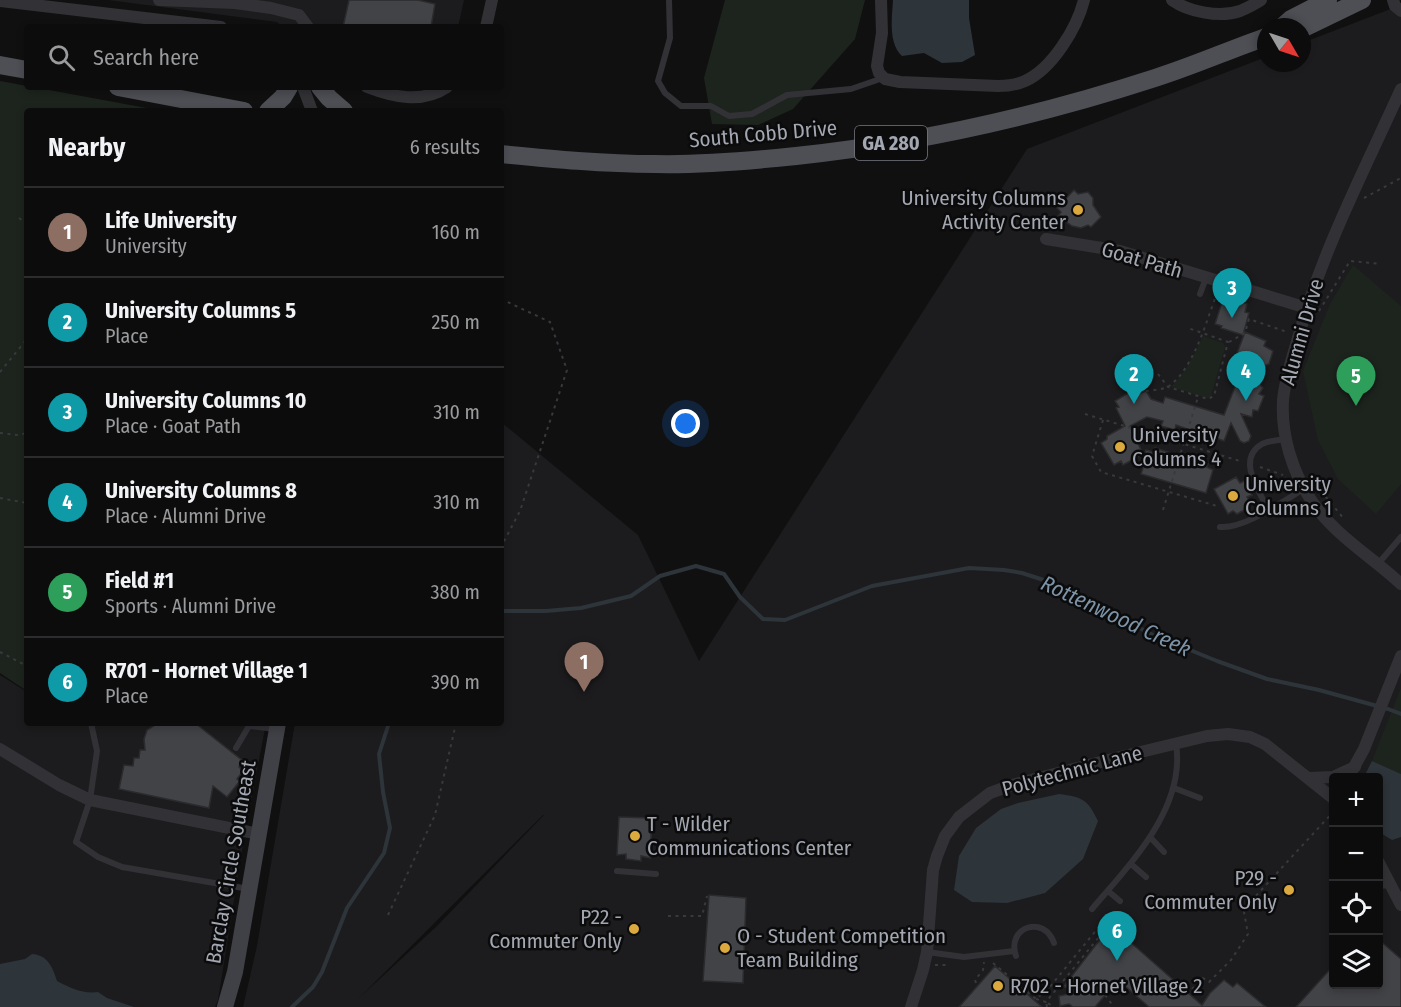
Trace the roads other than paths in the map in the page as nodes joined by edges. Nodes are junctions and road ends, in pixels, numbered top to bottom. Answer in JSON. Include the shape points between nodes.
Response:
{"nodes":[{"id":1,"x":159,"y":0,"type":"edge"},
{"id":2,"x":492,"y":0,"type":"edge"},
{"id":3,"x":669,"y":0,"type":"edge"},
{"id":4,"x":881,"y":0,"type":"edge"},
{"id":5,"x":1084,"y":0,"type":"edge"},
{"id":6,"x":1172,"y":0,"type":"edge"},
{"id":7,"x":1262,"y":0,"type":"edge"},
{"id":8,"x":1328,"y":0,"type":"edge"},
{"id":9,"x":1362,"y":0,"type":"edge"},
{"id":10,"x":1393,"y":0,"type":"edge"},
{"id":11,"x":0,"y":1,"type":"edge"},
{"id":12,"x":1208,"y":6,"type":"edge"},
{"id":13,"x":1401,"y":11,"type":"edge"},
{"id":14,"x":1293,"y":18,"type":"edge"},
{"id":15,"x":196,"y":24,"type":"edge"},
{"id":16,"x":306,"y":24,"type":"edge"},
{"id":17,"x":487,"y":24,"type":"edge"},
{"id":18,"x":1311,"y":25,"type":"edge"},
{"id":19,"x":1257,"y":40,"type":"edge"},
{"id":20,"x":0,"y":64,"type":"edge"},
{"id":21,"x":24,"y":69,"type":"edge"},
{"id":22,"x":884,"y":78,"type":"junction"},
{"id":23,"x":1401,"y":89,"type":"edge"},
{"id":24,"x":134,"y":90,"type":"edge"},
{"id":25,"x":287,"y":90,"type":"edge"},
{"id":26,"x":304,"y":90,"type":"edge"},
{"id":27,"x":319,"y":90,"type":"edge"},
{"id":28,"x":322,"y":90,"type":"edge"},
{"id":29,"x":377,"y":90,"type":"edge"},
{"id":30,"x":440,"y":90,"type":"edge"},
{"id":31,"x":228,"y":108,"type":"edge"},
{"id":32,"x":271,"y":108,"type":"edge"},
{"id":33,"x":311,"y":108,"type":"edge"},
{"id":34,"x":317,"y":108,"type":"edge"},
{"id":35,"x":341,"y":108,"type":"edge"},
{"id":36,"x":504,"y":154,"type":"edge"},
{"id":37,"x":1046,"y":239,"type":"dead end"},
{"id":38,"x":1206,"y":278,"type":"junction"},
{"id":39,"x":1200,"y":294,"type":"dead end"},
{"id":40,"x":1307,"y":308,"type":"junction"},
{"id":41,"x":1286,"y":439,"type":"junction"},
{"id":42,"x":1311,"y":488,"type":"junction"},
{"id":43,"x":1268,"y":509,"type":"junction"},
{"id":44,"x":1220,"y":527,"type":"dead end"},
{"id":45,"x":1401,"y":537,"type":"edge"},
{"id":46,"x":1378,"y":564,"type":"junction"},
{"id":47,"x":1401,"y":584,"type":"edge"},
{"id":48,"x":1400,"y":658,"type":"edge"},
{"id":49,"x":92,"y":726,"type":"edge"},
{"id":50,"x":249,"y":726,"type":"edge"},
{"id":51,"x":277,"y":726,"type":"edge"},
{"id":52,"x":1176,"y":744,"type":"junction"},
{"id":53,"x":236,"y":748,"type":"dead end"},
{"id":54,"x":0,"y":749,"type":"edge"},
{"id":55,"x":1356,"y":766,"type":"junction"},
{"id":56,"x":1351,"y":773,"type":"edge"},
{"id":57,"x":1308,"y":778,"type":"junction"},
{"id":58,"x":1174,"y":788,"type":"junction"},
{"id":59,"x":1329,"y":795,"type":"edge"},
{"id":60,"x":1200,"y":798,"type":"dead end"},
{"id":61,"x":90,"y":800,"type":"junction"},
{"id":62,"x":259,"y":834,"type":"junction"},
{"id":63,"x":1150,"y":837,"type":"junction"},
{"id":64,"x":1164,"y":852,"type":"dead end"},
{"id":65,"x":1131,"y":864,"type":"junction"},
{"id":66,"x":617,"y":871,"type":"dead end"},
{"id":67,"x":656,"y":874,"type":"dead end"},
{"id":68,"x":1146,"y":878,"type":"dead end"},
{"id":69,"x":1384,"y":885,"type":"edge"},
{"id":70,"x":249,"y":889,"type":"junction"},
{"id":71,"x":1108,"y":891,"type":"junction"},
{"id":72,"x":1120,"y":901,"type":"dead end"},
{"id":73,"x":1401,"y":905,"type":"edge"},
{"id":74,"x":1094,"y":908,"type":"road end"},
{"id":75,"x":1054,"y":943,"type":"dead end"},
{"id":76,"x":927,"y":952,"type":"junction"},
{"id":77,"x":225,"y":1007,"type":"edge"},
{"id":78,"x":911,"y":1007,"type":"edge"}],
"edges":[{"from":1,"to":16,"type":"street","via":[[271,8],[299,15]]},
{"from":2,"to":17,"type":"street"},
{"from":3,"to":22,"type":"lane","via":[[670,38],[658,81],[681,106],[711,106],[729,116],[740,116],[752,114],[787,95],[851,89]]},
{"from":4,"to":22,"type":"street","via":[[877,66]]},
{"from":5,"to":22,"type":"street","via":[[1078,21],[1060,48],[1041,71],[1026,80],[998,86]]},
{"from":6,"to":12,"type":"street","via":[[1191,10]]},
{"from":7,"to":12,"type":"street","via":[[1239,12]]},
{"from":8,"to":14,"type":"main road"},
{"from":9,"to":18,"type":"main road"},
{"from":10,"to":13,"type":"street"},
{"from":11,"to":15,"type":"street"},
{"from":19,"to":36,"type":"main road","name":"South Cobb Drive","number":"GA 280","via":[[1158,77],[1034,114],[866,147],[738,161],[656,165]]},
{"from":20,"to":21,"type":"main road"},
{"from":23,"to":40,"type":"street","name":"Alumni Drive","via":[[1316,279]]},
{"from":24,"to":31,"type":"main road"},
{"from":25,"to":32,"type":"main road"},
{"from":26,"to":33,"type":"street"},
{"from":27,"to":34,"type":"street"},
{"from":28,"to":35,"type":"main road"},
{"from":29,"to":30,"type":"street","via":[[402,98],[420,98]]},
{"from":37,"to":38,"type":"street","name":"Goat Path","via":[[1109,248]]},
{"from":38,"to":39,"type":"lane"},
{"from":38,"to":40,"type":"street","name":"Goat Path"},
{"from":40,"to":41,"type":"street","name":"Alumni Drive","via":[[1283,401]]},
{"from":41,"to":42,"type":"street","name":"Alumni Drive","via":[[1298,475]]},
{"from":41,"to":43,"type":"lane","via":[[1261,445],[1249,464]]},
{"from":42,"to":43,"type":"lane"},
{"from":42,"to":46,"type":"street","name":"Alumni Drive","via":[[1318,510]]},
{"from":43,"to":44,"type":"lane","via":[[1237,525]]},
{"from":45,"to":46,"type":"lane"},
{"from":46,"to":47,"type":"street","name":"Alumni Drive"},
{"from":48,"to":55,"type":"street"},
{"from":49,"to":61,"type":"lane","via":[[97,751]]},
{"from":50,"to":53,"type":"lane"},
{"from":51,"to":62,"type":"street","name":"Barclay Circle Southeast"},
{"from":52,"to":57,"type":"street","name":"Polytechnic Lane","via":[[1220,734],[1250,737]]},
{"from":52,"to":58,"type":"lane","via":[[1179,763]]},
{"from":52,"to":76,"type":"street","name":"Polytechnic Lane","via":[[1002,788],[968,808],[951,826],[933,870]]},
{"from":54,"to":61,"type":"street"},
{"from":55,"to":56,"type":"street"},
{"from":55,"to":57,"type":"street","via":[[1333,777]]},
{"from":57,"to":59,"type":"street","name":"Polytechnic Lane"},
{"from":58,"to":60,"type":"lane"},
{"from":58,"to":63,"type":"lane"},
{"from":61,"to":62,"type":"street"},
{"from":61,"to":70,"type":"lane","via":[[76,842],[98,857],[122,867]]},
{"from":62,"to":70,"type":"street","name":"Barclay Circle Southeast"},
{"from":63,"to":64,"type":"lane"},
{"from":63,"to":65,"type":"lane"},
{"from":65,"to":68,"type":"lane"},
{"from":65,"to":71,"type":"lane"},
{"from":66,"to":67,"type":"lane"},
{"from":69,"to":73,"type":"street"},
{"from":70,"to":77,"type":"street","name":"Barclay Circle Southeast","via":[[226,986]]},
{"from":71,"to":72,"type":"lane"},
{"from":71,"to":74,"type":"lane"},
{"from":75,"to":76,"type":"lane","via":[[1045,930],[1030,927],[1017,936],[1015,953],[964,957]]},
{"from":76,"to":78,"type":"street","name":"Polytechnic Lane"}]}
